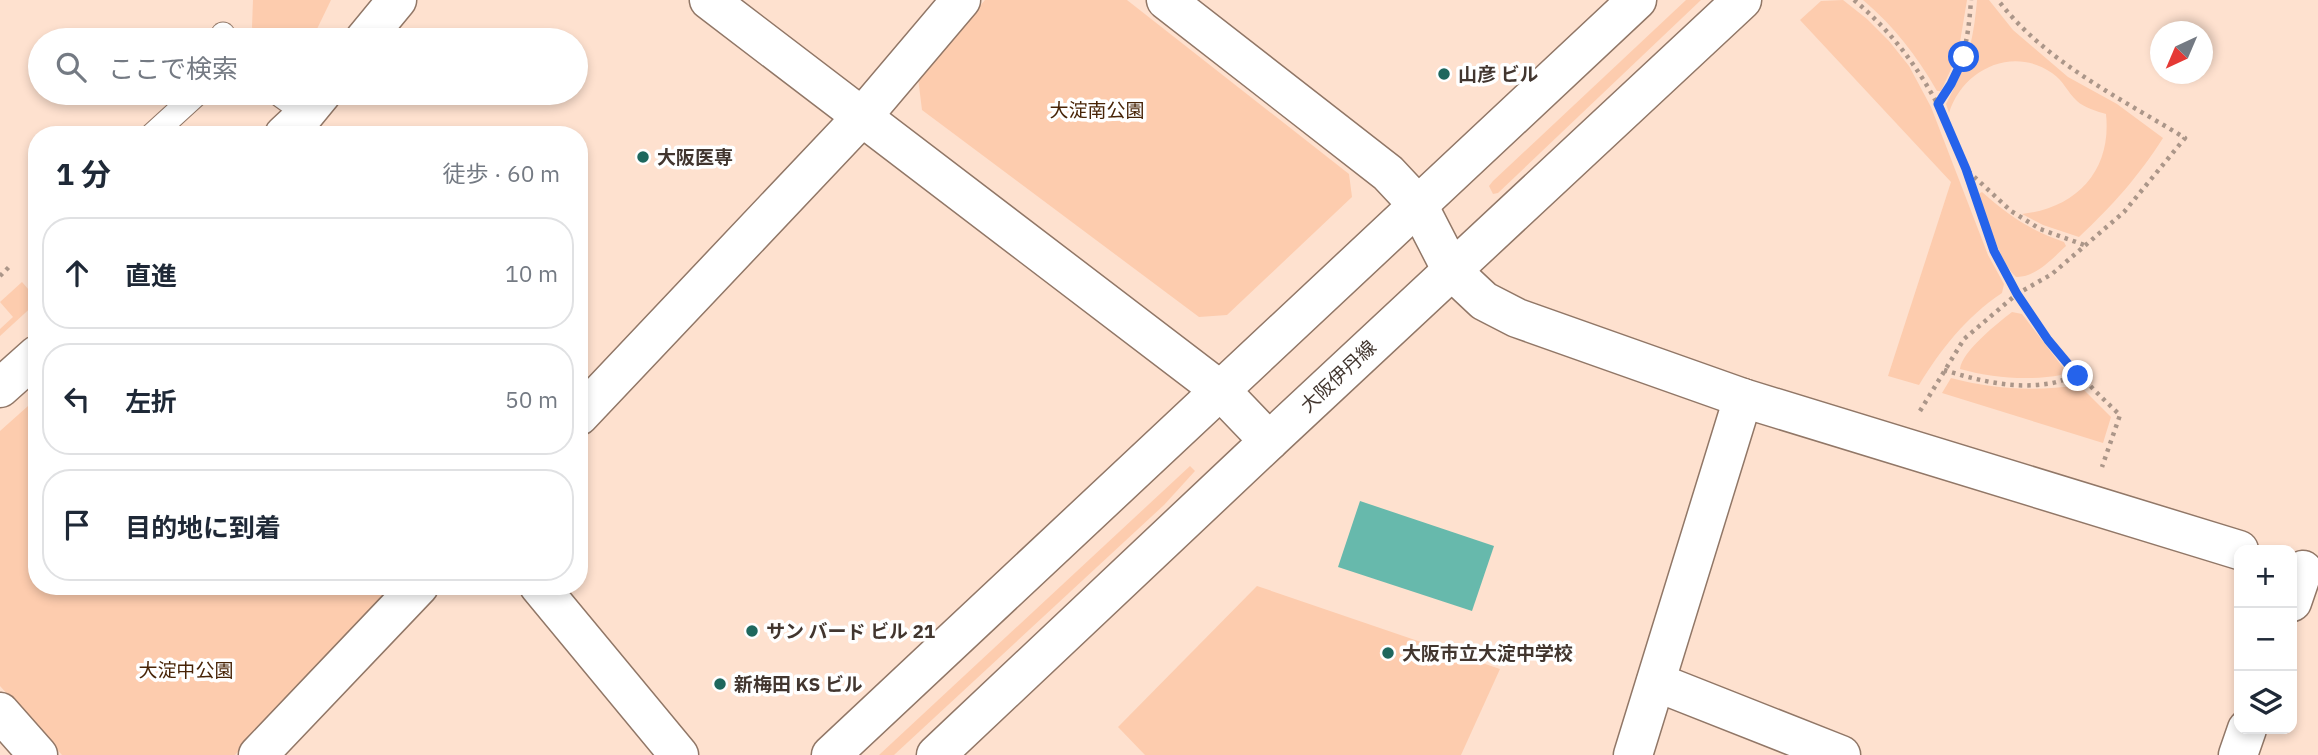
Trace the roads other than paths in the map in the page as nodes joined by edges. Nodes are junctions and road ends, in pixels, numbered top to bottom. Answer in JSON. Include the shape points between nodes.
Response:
{"nodes":[{"id":1,"x":397,"y":0,"type":"edge"},
{"id":2,"x":709,"y":0,"type":"edge"},
{"id":3,"x":961,"y":0,"type":"edge"},
{"id":4,"x":1166,"y":0,"type":"edge"},
{"id":5,"x":1637,"y":0,"type":"edge"},
{"id":6,"x":1742,"y":0,"type":"edge"},
{"id":7,"x":374,"y":28,"type":"edge"},
{"id":8,"x":185,"y":105,"type":"edge"},
{"id":9,"x":861,"y":118,"type":"junction"},
{"id":10,"x":162,"y":126,"type":"edge"},
{"id":11,"x":1418,"y":205,"type":"junction"},
{"id":12,"x":1452,"y":271,"type":"junction"},
{"id":13,"x":28,"y":363,"type":"edge"},
{"id":14,"x":0,"y":388,"type":"edge"},
{"id":15,"x":1220,"y":390,"type":"junction"},
{"id":16,"x":1742,"y":398,"type":"junction"},
{"id":17,"x":588,"y":406,"type":"edge"},
{"id":18,"x":1269,"y":441,"type":"junction"},
{"id":19,"x":2234,"y":548,"type":"edge"},
{"id":20,"x":411,"y":595,"type":"edge"},
{"id":21,"x":545,"y":595,"type":"edge"},
{"id":22,"x":1657,"y":682,"type":"junction"},
{"id":23,"x":0,"y":712,"type":"edge"},
{"id":24,"x":2245,"y":734,"type":"edge"},
{"id":25,"x":279,"y":747,"type":"edge"},
{"id":26,"x":38,"y":755,"type":"edge"},
{"id":27,"x":678,"y":755,"type":"edge"},
{"id":28,"x":831,"y":755,"type":"edge"},
{"id":29,"x":936,"y":755,"type":"edge"},
{"id":30,"x":1633,"y":755,"type":"edge"},
{"id":31,"x":1841,"y":755,"type":"edge"},
{"id":32,"x":2238,"y":755,"type":"edge"}],
"edges":[{"from":1,"to":7,"type":"street"},
{"from":2,"to":9,"type":"street"},
{"from":3,"to":9,"type":"street"},
{"from":4,"to":11,"type":"street","via":[[1388,173]]},
{"from":5,"to":11,"type":"street"},
{"from":6,"to":12,"type":"street","name":"大阪伊丹線"},
{"from":8,"to":10,"type":"lane"},
{"from":9,"to":15,"type":"street"},
{"from":9,"to":17,"type":"street"},
{"from":11,"to":12,"type":"street"},
{"from":11,"to":15,"type":"street"},
{"from":12,"to":16,"type":"street","via":[[1484,301],[1517,318]]},
{"from":12,"to":18,"type":"street","name":"大阪伊丹線"},
{"from":13,"to":14,"type":"street"},
{"from":15,"to":18,"type":"street"},
{"from":15,"to":28,"type":"street"},
{"from":16,"to":19,"type":"street"},
{"from":16,"to":22,"type":"street"},
{"from":18,"to":29,"type":"street","name":"大阪伊丹線"},
{"from":20,"to":25,"type":"street"},
{"from":21,"to":27,"type":"street"},
{"from":22,"to":30,"type":"street"},
{"from":22,"to":31,"type":"street"},
{"from":23,"to":26,"type":"street"},
{"from":24,"to":32,"type":"street"}]}
